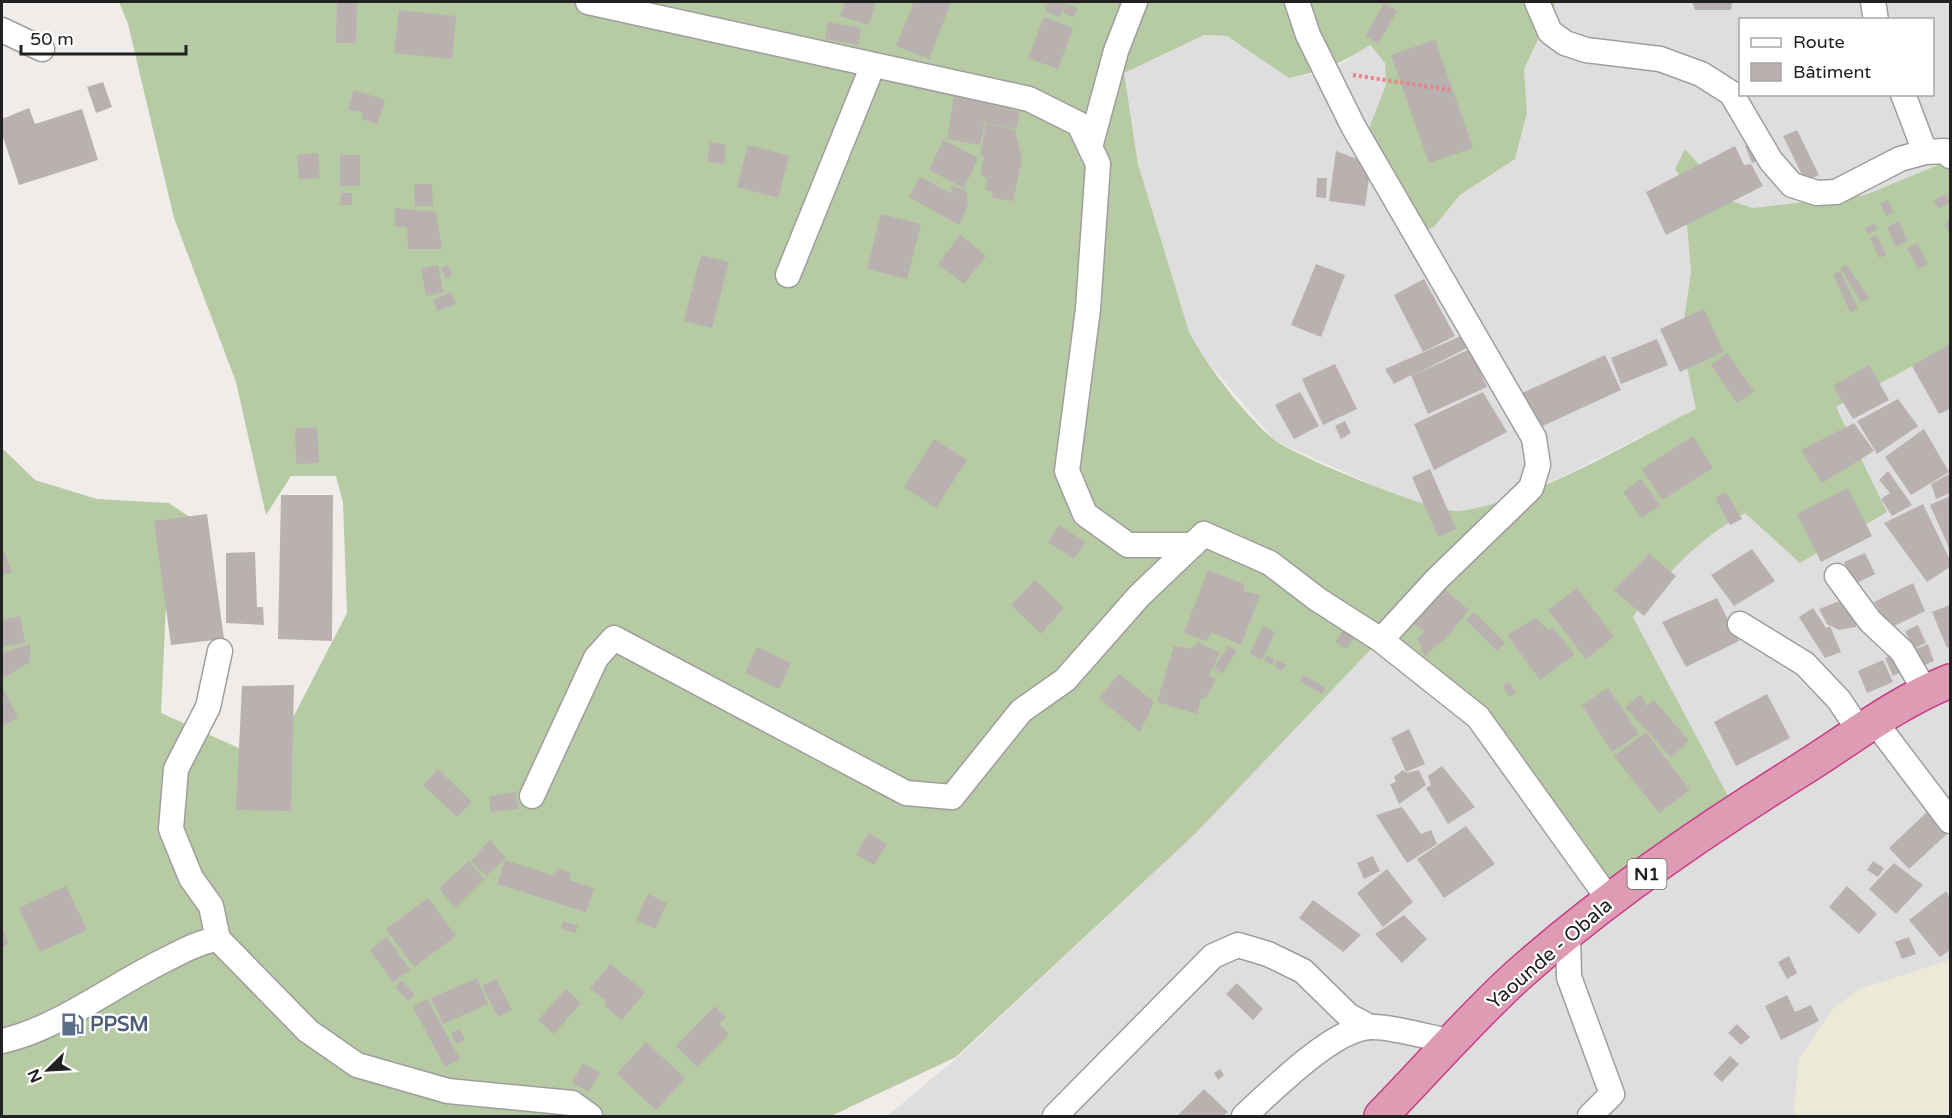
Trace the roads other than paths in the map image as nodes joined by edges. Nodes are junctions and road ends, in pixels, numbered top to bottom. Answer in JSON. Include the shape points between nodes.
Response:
{"nodes":[{"id":1,"x":588,"y":2,"type":"edge"},
{"id":2,"x":1135,"y":2,"type":"edge"},
{"id":3,"x":1297,"y":2,"type":"edge"},
{"id":4,"x":1537,"y":2,"type":"edge"},
{"id":5,"x":1873,"y":2,"type":"edge"},
{"id":6,"x":666,"y":10,"type":"edge"},
{"id":7,"x":1876,"y":18,"type":"edge"},
{"id":8,"x":2,"y":30,"type":"edge"},
{"id":9,"x":42,"y":49,"type":"dead end"},
{"id":10,"x":873,"y":65,"type":"junction"},
{"id":11,"x":1904,"y":96,"type":"edge"},
{"id":12,"x":1090,"y":147,"type":"junction"},
{"id":13,"x":1925,"y":152,"type":"junction"},
{"id":14,"x":1950,"y":156,"type":"edge"},
{"id":15,"x":788,"y":275,"type":"dead end"},
{"id":16,"x":1193,"y":545,"type":"junction"},
{"id":17,"x":1837,"y":576,"type":"dead end"},
{"id":18,"x":1740,"y":624,"type":"dead end"},
{"id":19,"x":1382,"y":640,"type":"junction"},
{"id":20,"x":220,"y":651,"type":"dead end"},
{"id":21,"x":1938,"y":686,"type":"edge"},
{"id":22,"x":1867,"y":726,"type":"junction"},
{"id":23,"x":532,"y":796,"type":"dead end"},
{"id":24,"x":1950,"y":821,"type":"edge"},
{"id":25,"x":1610,"y":901,"type":"junction"},
{"id":26,"x":1568,"y":933,"type":"junction"},
{"id":27,"x":218,"y":939,"type":"junction"},
{"id":28,"x":1370,"y":1027,"type":"junction"},
{"id":29,"x":2,"y":1041,"type":"edge"},
{"id":30,"x":1453,"y":1042,"type":"junction"},
{"id":31,"x":590,"y":1116,"type":"edge"},
{"id":32,"x":1055,"y":1116,"type":"edge"},
{"id":33,"x":1244,"y":1116,"type":"edge"},
{"id":34,"x":1381,"y":1116,"type":"edge"},
{"id":35,"x":1590,"y":1116,"type":"edge"}],
"edges":[{"from":1,"to":6,"type":"street"},
{"from":2,"to":12,"type":"street","via":[[1116,51]]},
{"from":3,"to":19,"type":"street","via":[[1331,84],[1534,438],[1538,465],[1531,488],[1437,579]]},
{"from":4,"to":13,"type":"street","via":[[1550,32],[1565,43],[1586,50],[1660,59],[1701,74],[1731,93],[1771,161],[1792,185],[1817,193],[1836,192],[1900,159]]},
{"from":5,"to":7,"type":"street"},
{"from":6,"to":10,"type":"street"},
{"from":8,"to":9,"type":"street"},
{"from":10,"to":12,"type":"street","via":[[1029,99],[1079,124]]},
{"from":10,"to":15,"type":"street"},
{"from":11,"to":13,"type":"street"},
{"from":12,"to":16,"type":"street","via":[[1098,164],[1097,187],[1088,309],[1067,471],[1085,514],[1128,545]]},
{"from":13,"to":14,"type":"street","via":[[1945,151]]},
{"from":16,"to":19,"type":"street","via":[[1204,534],[1270,563]]},
{"from":16,"to":23,"type":"street","via":[[1139,596],[1065,680],[1021,711],[952,797],[906,793],[614,638],[596,658]]},
{"from":17,"to":21,"type":"street","via":[[1870,621]]},
{"from":18,"to":22,"type":"street","via":[[1805,664]]},
{"from":19,"to":25,"type":"street","via":[[1478,717]]},
{"from":20,"to":27,"type":"street","via":[[208,707],[176,769],[171,830],[191,878],[211,906]]},
{"from":21,"to":22,"type":"highway","name":"Yaounde - Obala","number":"N1"},
{"from":22,"to":24,"type":"street"},
{"from":22,"to":25,"type":"highway","name":"Yaounde - Obala","number":"N1","via":[[1740,806]]},
{"from":25,"to":26,"type":"highway","name":"Yaounde - Obala","number":"N1"},
{"from":26,"to":30,"type":"highway","name":"Yaounde - Obala","number":"N1","via":[[1515,978]]},
{"from":26,"to":35,"type":"street","via":[[1569,977],[1612,1094]]},
{"from":27,"to":29,"type":"street","via":[[196,945],[118,983],[84,1006]]},
{"from":27,"to":31,"type":"street","via":[[308,1031],[357,1065],[448,1091],[572,1103]]},
{"from":28,"to":30,"type":"street"},
{"from":28,"to":32,"type":"street","via":[[1349,1016],[1303,971],[1238,945],[1213,956]]},
{"from":28,"to":33,"type":"street","via":[[1339,1038],[1302,1064]]},
{"from":30,"to":34,"type":"highway","name":"Yaounde - Obala","number":"N1"}]}
